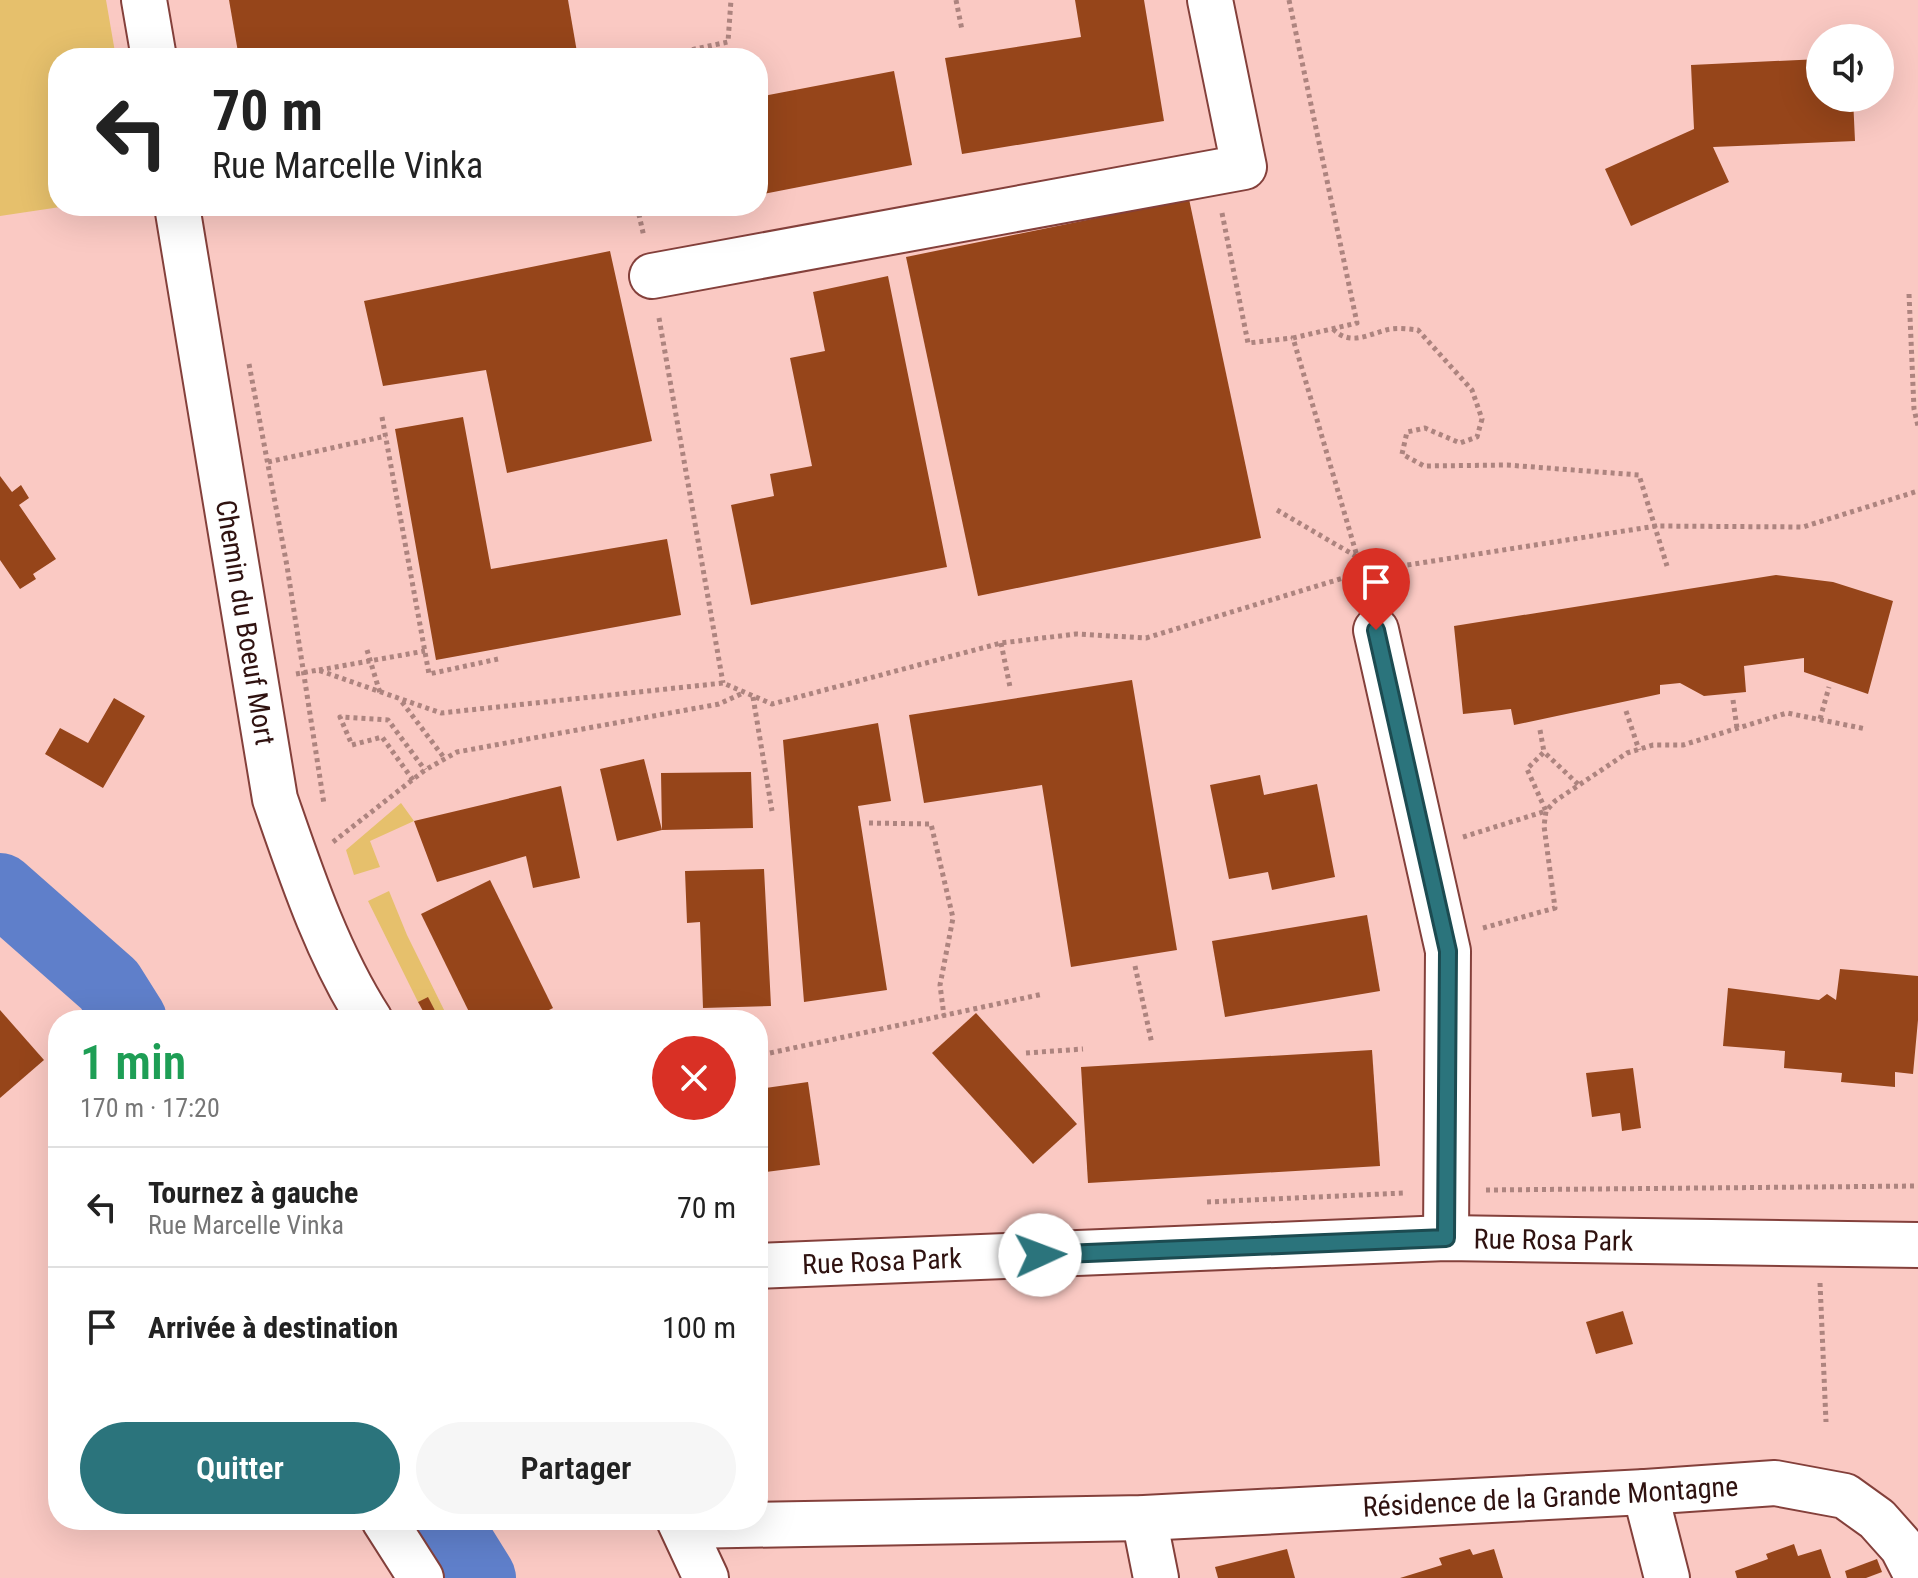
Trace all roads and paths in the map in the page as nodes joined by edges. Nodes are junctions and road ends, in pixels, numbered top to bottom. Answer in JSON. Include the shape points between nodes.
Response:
{"nodes":[{"id":1,"x":144,"y":0,"type":"edge"},
{"id":2,"x":731,"y":0,"type":"edge"},
{"id":3,"x":956,"y":0,"type":"edge"},
{"id":4,"x":1289,"y":0,"type":"edge"},
{"id":5,"x":1220,"y":2,"type":"edge"},
{"id":6,"x":962,"y":30,"type":"dead end"},
{"id":7,"x":152,"y":48,"type":"edge"},
{"id":8,"x":700,"y":48,"type":"edge"},
{"id":9,"x":179,"y":216,"type":"edge"},
{"id":10,"x":652,"y":276,"type":"joint"},
{"id":11,"x":1909,"y":294,"type":"dead end"},
{"id":12,"x":1333,"y":328,"type":"junction"},
{"id":13,"x":248,"y":356,"type":"dead end"},
{"id":14,"x":382,"y":417,"type":"dead end"},
{"id":15,"x":1918,"y":426,"type":"edge"},
{"id":16,"x":386,"y":436,"type":"junction"},
{"id":17,"x":268,"y":462,"type":"junction"},
{"id":18,"x":1918,"y":491,"type":"edge"},
{"id":19,"x":1277,"y":510,"type":"dead end"},
{"id":20,"x":1656,"y":526,"type":"junction"},
{"id":21,"x":1359,"y":558,"type":"junction"},
{"id":22,"x":1667,"y":566,"type":"dead end"},
{"id":23,"x":1363,"y":572,"type":"junction"},
{"id":24,"x":1376,"y":630,"type":"dead end"},
{"id":25,"x":1001,"y":643,"type":"junction"},
{"id":26,"x":367,"y":650,"type":"dead end"},
{"id":27,"x":425,"y":651,"type":"junction"},
{"id":28,"x":498,"y":659,"type":"dead end"},
{"id":29,"x":370,"y":660,"type":"junction"},
{"id":30,"x":318,"y":670,"type":"junction"},
{"id":31,"x":304,"y":672,"type":"junction"},
{"id":32,"x":255,"y":682,"type":"junction"},
{"id":33,"x":723,"y":683,"type":"junction"},
{"id":34,"x":1010,"y":687,"type":"dead end"},
{"id":35,"x":1829,"y":687,"type":"dead end"},
{"id":36,"x":744,"y":692,"type":"junction"},
{"id":37,"x":380,"y":694,"type":"junction"},
{"id":38,"x":753,"y":696,"type":"junction"},
{"id":39,"x":1733,"y":700,"type":"dead end"},
{"id":40,"x":402,"y":701,"type":"junction"},
{"id":41,"x":1626,"y":711,"type":"dead end"},
{"id":42,"x":1820,"y":719,"type":"junction"},
{"id":43,"x":1737,"y":728,"type":"junction"},
{"id":44,"x":1866,"y":729,"type":"dead end"},
{"id":45,"x":1540,"y":730,"type":"dead end"},
{"id":46,"x":1639,"y":750,"type":"junction"},
{"id":47,"x":1544,"y":752,"type":"junction"},
{"id":48,"x":445,"y":759,"type":"junction"},
{"id":49,"x":425,"y":770,"type":"junction"},
{"id":50,"x":413,"y":780,"type":"junction"},
{"id":51,"x":1580,"y":786,"type":"junction"},
{"id":52,"x":772,"y":811,"type":"dead end"},
{"id":53,"x":1546,"y":811,"type":"junction"},
{"id":54,"x":325,"y":813,"type":"dead end"},
{"id":55,"x":869,"y":823,"type":"dead end"},
{"id":56,"x":328,"y":829,"type":"dead end"},
{"id":57,"x":1426,"y":848,"type":"junction"},
{"id":58,"x":1445,"y":938,"type":"junction"},
{"id":59,"x":1135,"y":966,"type":"dead end"},
{"id":60,"x":1043,"y":994,"type":"dead end"},
{"id":61,"x":364,"y":1010,"type":"edge"},
{"id":62,"x":944,"y":1016,"type":"junction"},
{"id":63,"x":1152,"y":1044,"type":"dead end"},
{"id":64,"x":1083,"y":1049,"type":"dead end"},
{"id":65,"x":770,"y":1053,"type":"dead end"},
{"id":66,"x":1026,"y":1053,"type":"dead end"},
{"id":67,"x":1918,"y":1186,"type":"edge"},
{"id":68,"x":1447,"y":1191,"type":"junction"},
{"id":69,"x":1446,"y":1238,"type":"junction"},
{"id":70,"x":1918,"y":1245,"type":"edge"},
{"id":71,"x":768,"y":1266,"type":"edge"},
{"id":72,"x":1820,"y":1281,"type":"dead end"},
{"id":73,"x":1826,"y":1422,"type":"dead end"},
{"id":74,"x":1645,"y":1492,"type":"junction"},
{"id":75,"x":1144,"y":1518,"type":"junction"},
{"id":76,"x":768,"y":1522,"type":"edge"},
{"id":77,"x":390,"y":1530,"type":"edge"},
{"id":78,"x":684,"y":1530,"type":"edge"},
{"id":79,"x":421,"y":1578,"type":"edge"},
{"id":80,"x":706,"y":1578,"type":"edge"},
{"id":81,"x":1156,"y":1578,"type":"edge"},
{"id":82,"x":1667,"y":1578,"type":"edge"},
{"id":83,"x":1918,"y":1578,"type":"edge"}],
"edges":[{"from":1,"to":7,"type":"street"},
{"from":2,"to":8,"type":"path","via":[[728,42]]},
{"from":3,"to":6,"type":"path"},
{"from":4,"to":12,"type":"path","via":[[1357,323]]},
{"from":5,"to":10,"type":"street","via":[[1244,167]]},
{"from":9,"to":32,"type":"street","name":"Chemin du Boeuf Mort"},
{"from":10,"to":33,"type":"path"},
{"from":11,"to":15,"type":"path"},
{"from":12,"to":20,"type":"path","via":[[1340,336],[1362,339],[1389,329],[1418,330],[1472,390],[1482,419],[1477,437],[1460,443],[1425,428],[1407,432],[1402,454],[1424,466],[1507,465],[1639,475]]},
{"from":12,"to":21,"type":"path","via":[[1293,338]]},
{"from":13,"to":17,"type":"path"},
{"from":14,"to":16,"type":"path"},
{"from":16,"to":17,"type":"path"},
{"from":16,"to":27,"type":"path"},
{"from":17,"to":31,"type":"path"},
{"from":18,"to":20,"type":"path","via":[[1803,527]]},
{"from":19,"to":21,"type":"path"},
{"from":20,"to":22,"type":"path"},
{"from":20,"to":23,"type":"path"},
{"from":21,"to":23,"type":"path"},
{"from":23,"to":25,"type":"path","via":[[1146,638],[1076,634]]},
{"from":24,"to":57,"type":"street"},
{"from":25,"to":34,"type":"path"},
{"from":25,"to":38,"type":"path","via":[[772,704]]},
{"from":26,"to":29,"type":"path"},
{"from":27,"to":28,"type":"path","via":[[429,674]]},
{"from":27,"to":29,"type":"path"},
{"from":29,"to":30,"type":"path"},
{"from":29,"to":37,"type":"path"},
{"from":30,"to":31,"type":"path"},
{"from":30,"to":37,"type":"path"},
{"from":31,"to":32,"type":"path"},
{"from":31,"to":54,"type":"path"},
{"from":32,"to":61,"type":"street","name":"Chemin du Boeuf Mort","via":[[275,799],[302,878]]},
{"from":33,"to":36,"type":"path"},
{"from":33,"to":40,"type":"path","via":[[441,713]]},
{"from":35,"to":42,"type":"path"},
{"from":36,"to":38,"type":"path"},
{"from":36,"to":48,"type":"path","via":[[719,704],[457,752]]},
{"from":37,"to":40,"type":"path"},
{"from":38,"to":52,"type":"path"},
{"from":39,"to":43,"type":"path"},
{"from":40,"to":48,"type":"path"},
{"from":41,"to":46,"type":"path"},
{"from":42,"to":43,"type":"path","via":[[1787,713]]},
{"from":42,"to":44,"type":"path"},
{"from":43,"to":46,"type":"path","via":[[1683,745]]},
{"from":45,"to":47,"type":"path"},
{"from":46,"to":51,"type":"path"},
{"from":47,"to":51,"type":"path"},
{"from":47,"to":53,"type":"path","via":[[1527,769]]},
{"from":48,"to":49,"type":"path"},
{"from":49,"to":50,"type":"path"},
{"from":49,"to":50,"type":"path","via":[[388,720],[340,717],[352,745],[382,737]]},
{"from":50,"to":56,"type":"path","via":[[330,844]]},
{"from":51,"to":53,"type":"path"},
{"from":53,"to":57,"type":"path"},
{"from":53,"to":58,"type":"path","via":[[1555,908]]},
{"from":55,"to":62,"type":"path","via":[[931,824],[953,918],[940,985]]},
{"from":57,"to":58,"type":"street"},
{"from":58,"to":68,"type":"street"},
{"from":59,"to":63,"type":"path"},
{"from":60,"to":62,"type":"path"},
{"from":62,"to":65,"type":"path"},
{"from":64,"to":66,"type":"path"},
{"from":67,"to":68,"type":"path"},
{"from":68,"to":69,"type":"street"},
{"from":69,"to":70,"type":"street","name":"Rue Rosa Park"},
{"from":69,"to":71,"type":"street","name":"Rue Rosa Park"},
{"from":72,"to":73,"type":"path"},
{"from":74,"to":75,"type":"street","name":"Résidence de la Grande Montagne"},
{"from":74,"to":82,"type":"street"},
{"from":74,"to":83,"type":"street","name":"Résidence de la Grande Montagne","via":[[1775,1483],[1845,1496],[1894,1537]]},
{"from":75,"to":76,"type":"street","name":"Résidence de la Grande Montagne"},
{"from":75,"to":81,"type":"street"},
{"from":77,"to":79,"type":"street"},
{"from":78,"to":80,"type":"street"}]}
